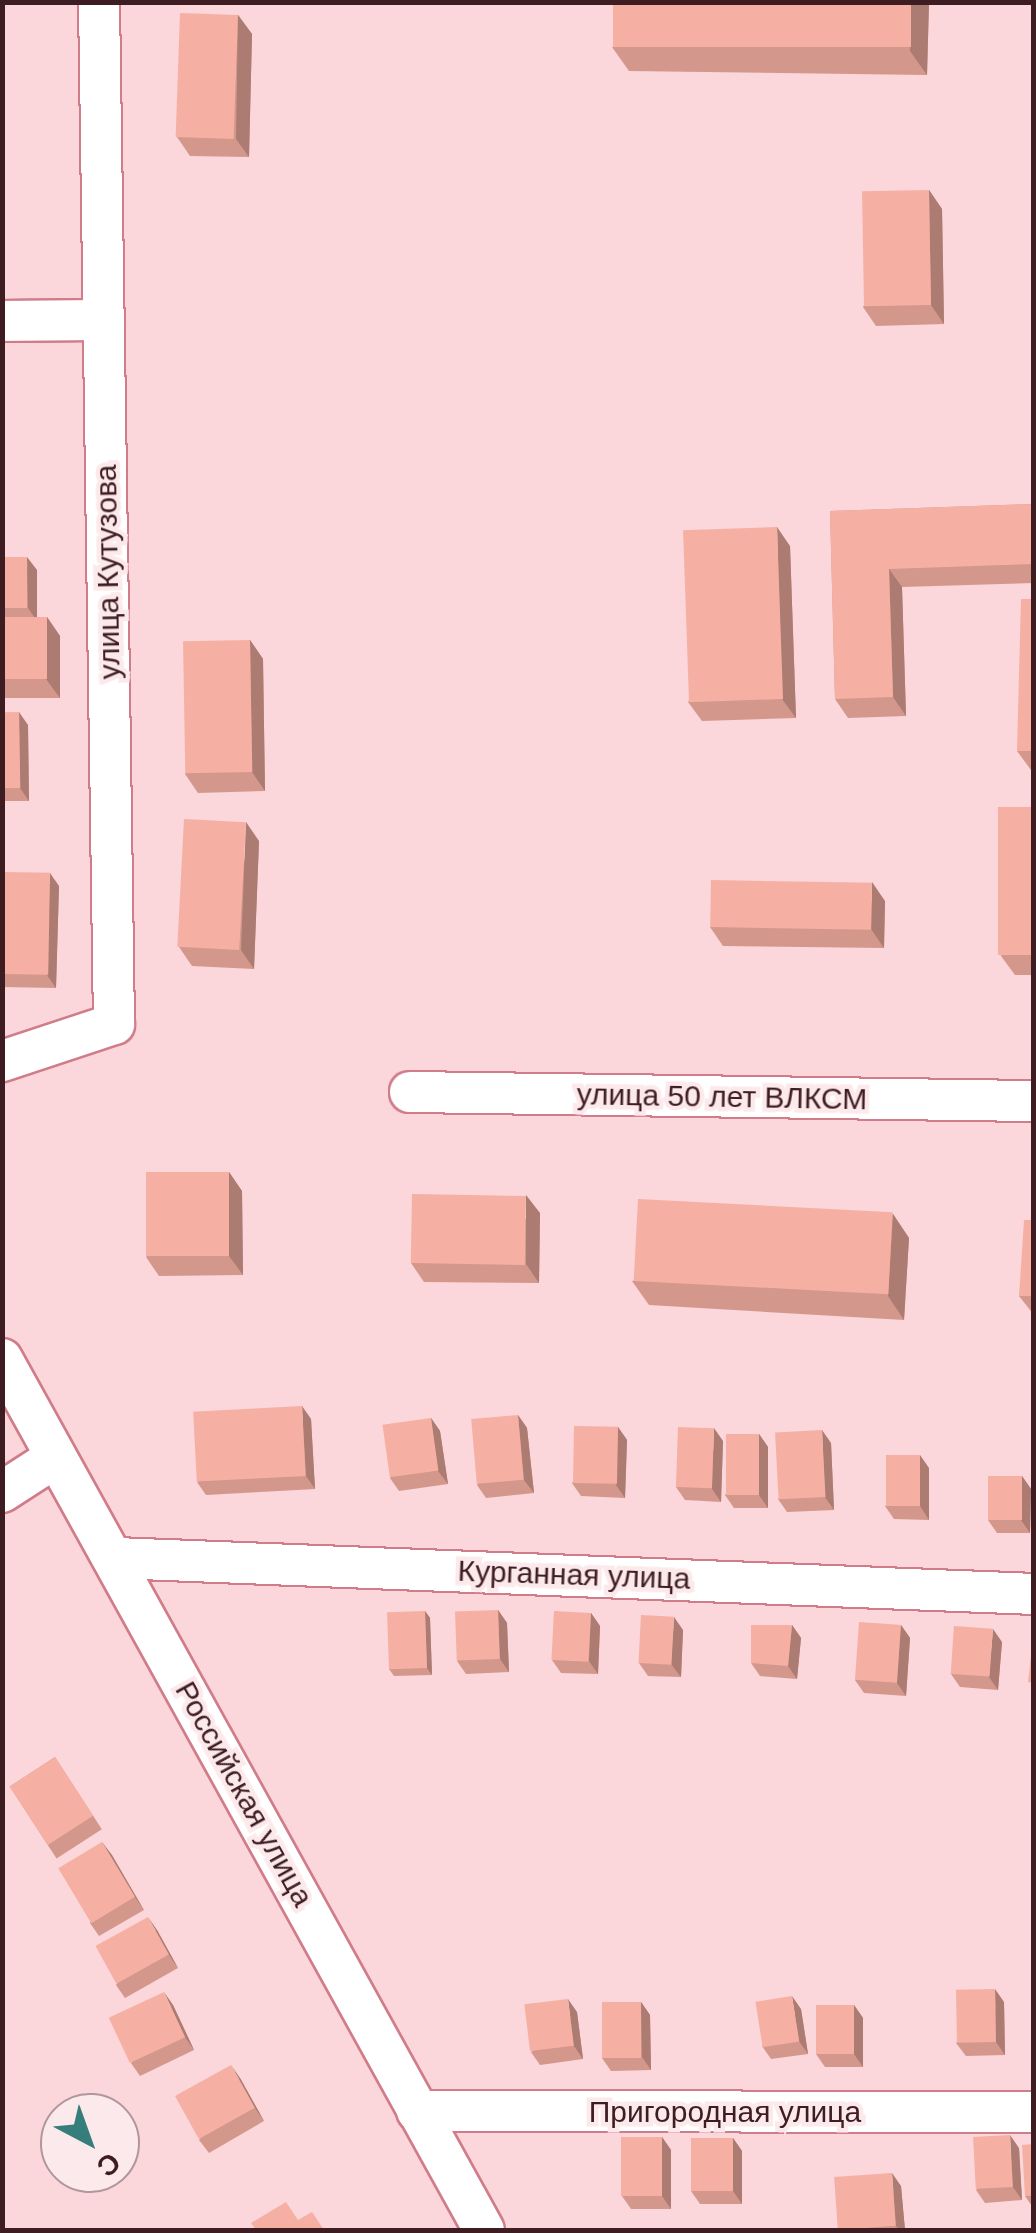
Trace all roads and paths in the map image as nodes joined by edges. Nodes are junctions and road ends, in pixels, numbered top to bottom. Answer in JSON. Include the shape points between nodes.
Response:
{"nodes":[{"id":1,"x":100,"y":2,"type":"edge"},
{"id":2,"x":104,"y":320,"type":"junction"},
{"id":3,"x":2,"y":321,"type":"edge"},
{"id":4,"x":2,"y":1061,"type":"edge"},
{"id":5,"x":410,"y":1092,"type":"dead end"},
{"id":6,"x":1034,"y":1101,"type":"edge"},
{"id":7,"x":2,"y":1359,"type":"edge"},
{"id":8,"x":56,"y":1457,"type":"junction"},
{"id":9,"x":2,"y":1492,"type":"edge"},
{"id":10,"x":114,"y":1558,"type":"junction"},
{"id":11,"x":1034,"y":1594,"type":"edge"},
{"id":12,"x":417,"y":2111,"type":"junction"},
{"id":13,"x":1034,"y":2112,"type":"edge"},
{"id":14,"x":484,"y":2230,"type":"edge"}],
"edges":[{"from":1,"to":2,"type":"street","name":"улица Кутузова"},
{"from":2,"to":3,"type":"street"},
{"from":2,"to":4,"type":"street","name":"улица Кутузова","via":[[114,1024]]},
{"from":5,"to":6,"type":"street","name":"улица 50 лет ВЛКСМ"},
{"from":7,"to":8,"type":"street","name":"Российская улица"},
{"from":8,"to":9,"type":"street"},
{"from":8,"to":10,"type":"street","name":"Российская улица"},
{"from":10,"to":11,"type":"street","name":"Курганная улица"},
{"from":10,"to":12,"type":"street","name":"Российская улица"},
{"from":12,"to":13,"type":"street","name":"Пригородная улица"},
{"from":12,"to":14,"type":"street","name":"Российская улица"}]}
